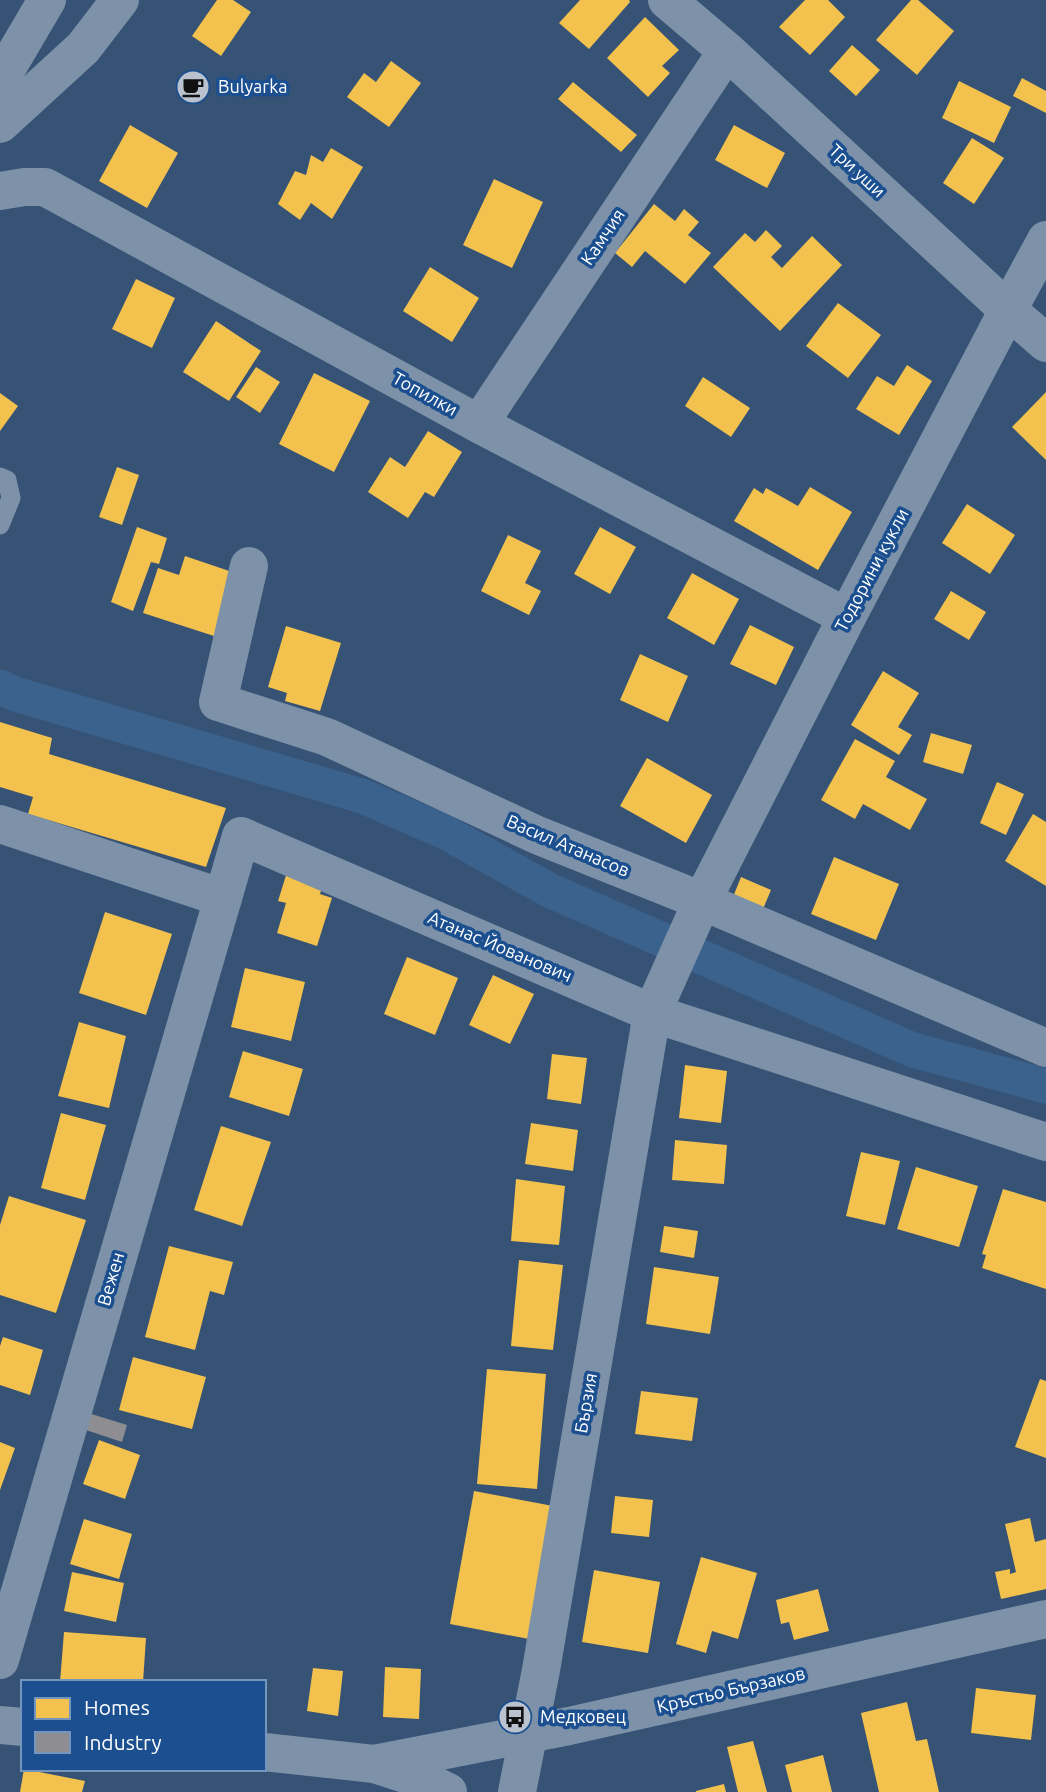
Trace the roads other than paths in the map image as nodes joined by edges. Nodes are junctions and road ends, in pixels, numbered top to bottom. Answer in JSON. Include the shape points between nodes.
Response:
{"nodes":[{"id":1,"x":47,"y":0,"type":"edge"},
{"id":2,"x":120,"y":0,"type":"edge"},
{"id":3,"x":667,"y":0,"type":"edge"},
{"id":4,"x":727,"y":51,"type":"junction"},
{"id":5,"x":0,"y":80,"type":"edge"},
{"id":6,"x":0,"y":124,"type":"edge"},
{"id":7,"x":0,"y":191,"type":"edge"},
{"id":8,"x":1046,"y":240,"type":"edge"},
{"id":9,"x":1007,"y":310,"type":"junction"},
{"id":10,"x":1046,"y":343,"type":"edge"},
{"id":11,"x":479,"y":424,"type":"junction"},
{"id":12,"x":0,"y":477,"type":"edge"},
{"id":13,"x":0,"y":525,"type":"edge"},
{"id":14,"x":249,"y":566,"type":"dead end"},
{"id":15,"x":847,"y":617,"type":"junction"},
{"id":16,"x":0,"y":824,"type":"edge"},
{"id":17,"x":223,"y":898,"type":"junction"},
{"id":18,"x":702,"y":901,"type":"junction"},
{"id":19,"x":652,"y":1013,"type":"junction"},
{"id":20,"x":1046,"y":1048,"type":"edge"},
{"id":21,"x":1046,"y":1142,"type":"edge"},
{"id":22,"x":1046,"y":1619,"type":"edge"},
{"id":23,"x":0,"y":1660,"type":"edge"},
{"id":24,"x":0,"y":1725,"type":"edge"},
{"id":25,"x":21,"y":1727,"type":"edge"},
{"id":26,"x":528,"y":1734,"type":"junction"},
{"id":27,"x":266,"y":1752,"type":"edge"},
{"id":28,"x":374,"y":1763,"type":"junction"},
{"id":29,"x":448,"y":1792,"type":"edge"},
{"id":30,"x":517,"y":1792,"type":"edge"}],
"edges":[{"from":1,"to":5,"type":"street"},
{"from":2,"to":6,"type":"street","via":[[83,48]]},
{"from":3,"to":4,"type":"street","name":"Три уши"},
{"from":4,"to":9,"type":"street","name":"Три уши"},
{"from":4,"to":11,"type":"street","name":"Камчия"},
{"from":7,"to":11,"type":"street","name":"Топилки","via":[[45,187]]},
{"from":8,"to":9,"type":"street","name":"Тодорини кукли"},
{"from":9,"to":10,"type":"street","name":"Три уши"},
{"from":9,"to":15,"type":"street","name":"Тодорини кукли"},
{"from":11,"to":15,"type":"street","name":"Топилки"},
{"from":12,"to":13,"type":"lane","via":[[8,480],[11,499]]},
{"from":14,"to":18,"type":"street","name":"Васил Атанасов","via":[[218,702],[327,737],[537,835]]},
{"from":15,"to":18,"type":"street","name":"Тодорини кукли"},
{"from":16,"to":17,"type":"street"},
{"from":17,"to":19,"type":"street","name":"Атанас Йованович","via":[[241,836]]},
{"from":17,"to":23,"type":"street","name":"Вежен"},
{"from":18,"to":19,"type":"street","name":"Тодорини кукли"},
{"from":18,"to":20,"type":"street","name":"Васил Атанасов"},
{"from":19,"to":21,"type":"street","name":"Атанас Йованович"},
{"from":19,"to":26,"type":"street","name":"Бързия"},
{"from":22,"to":26,"type":"street","name":"Кръстьо Бързаков"},
{"from":24,"to":25,"type":"street"},
{"from":26,"to":28,"type":"street","name":"Кръстьо Бързаков"},
{"from":26,"to":30,"type":"street","name":"Бързия"},
{"from":27,"to":28,"type":"street","name":"Кръстьо Бързаков"},
{"from":28,"to":29,"type":"street","name":"Кръстьо Бързаков"}]}
